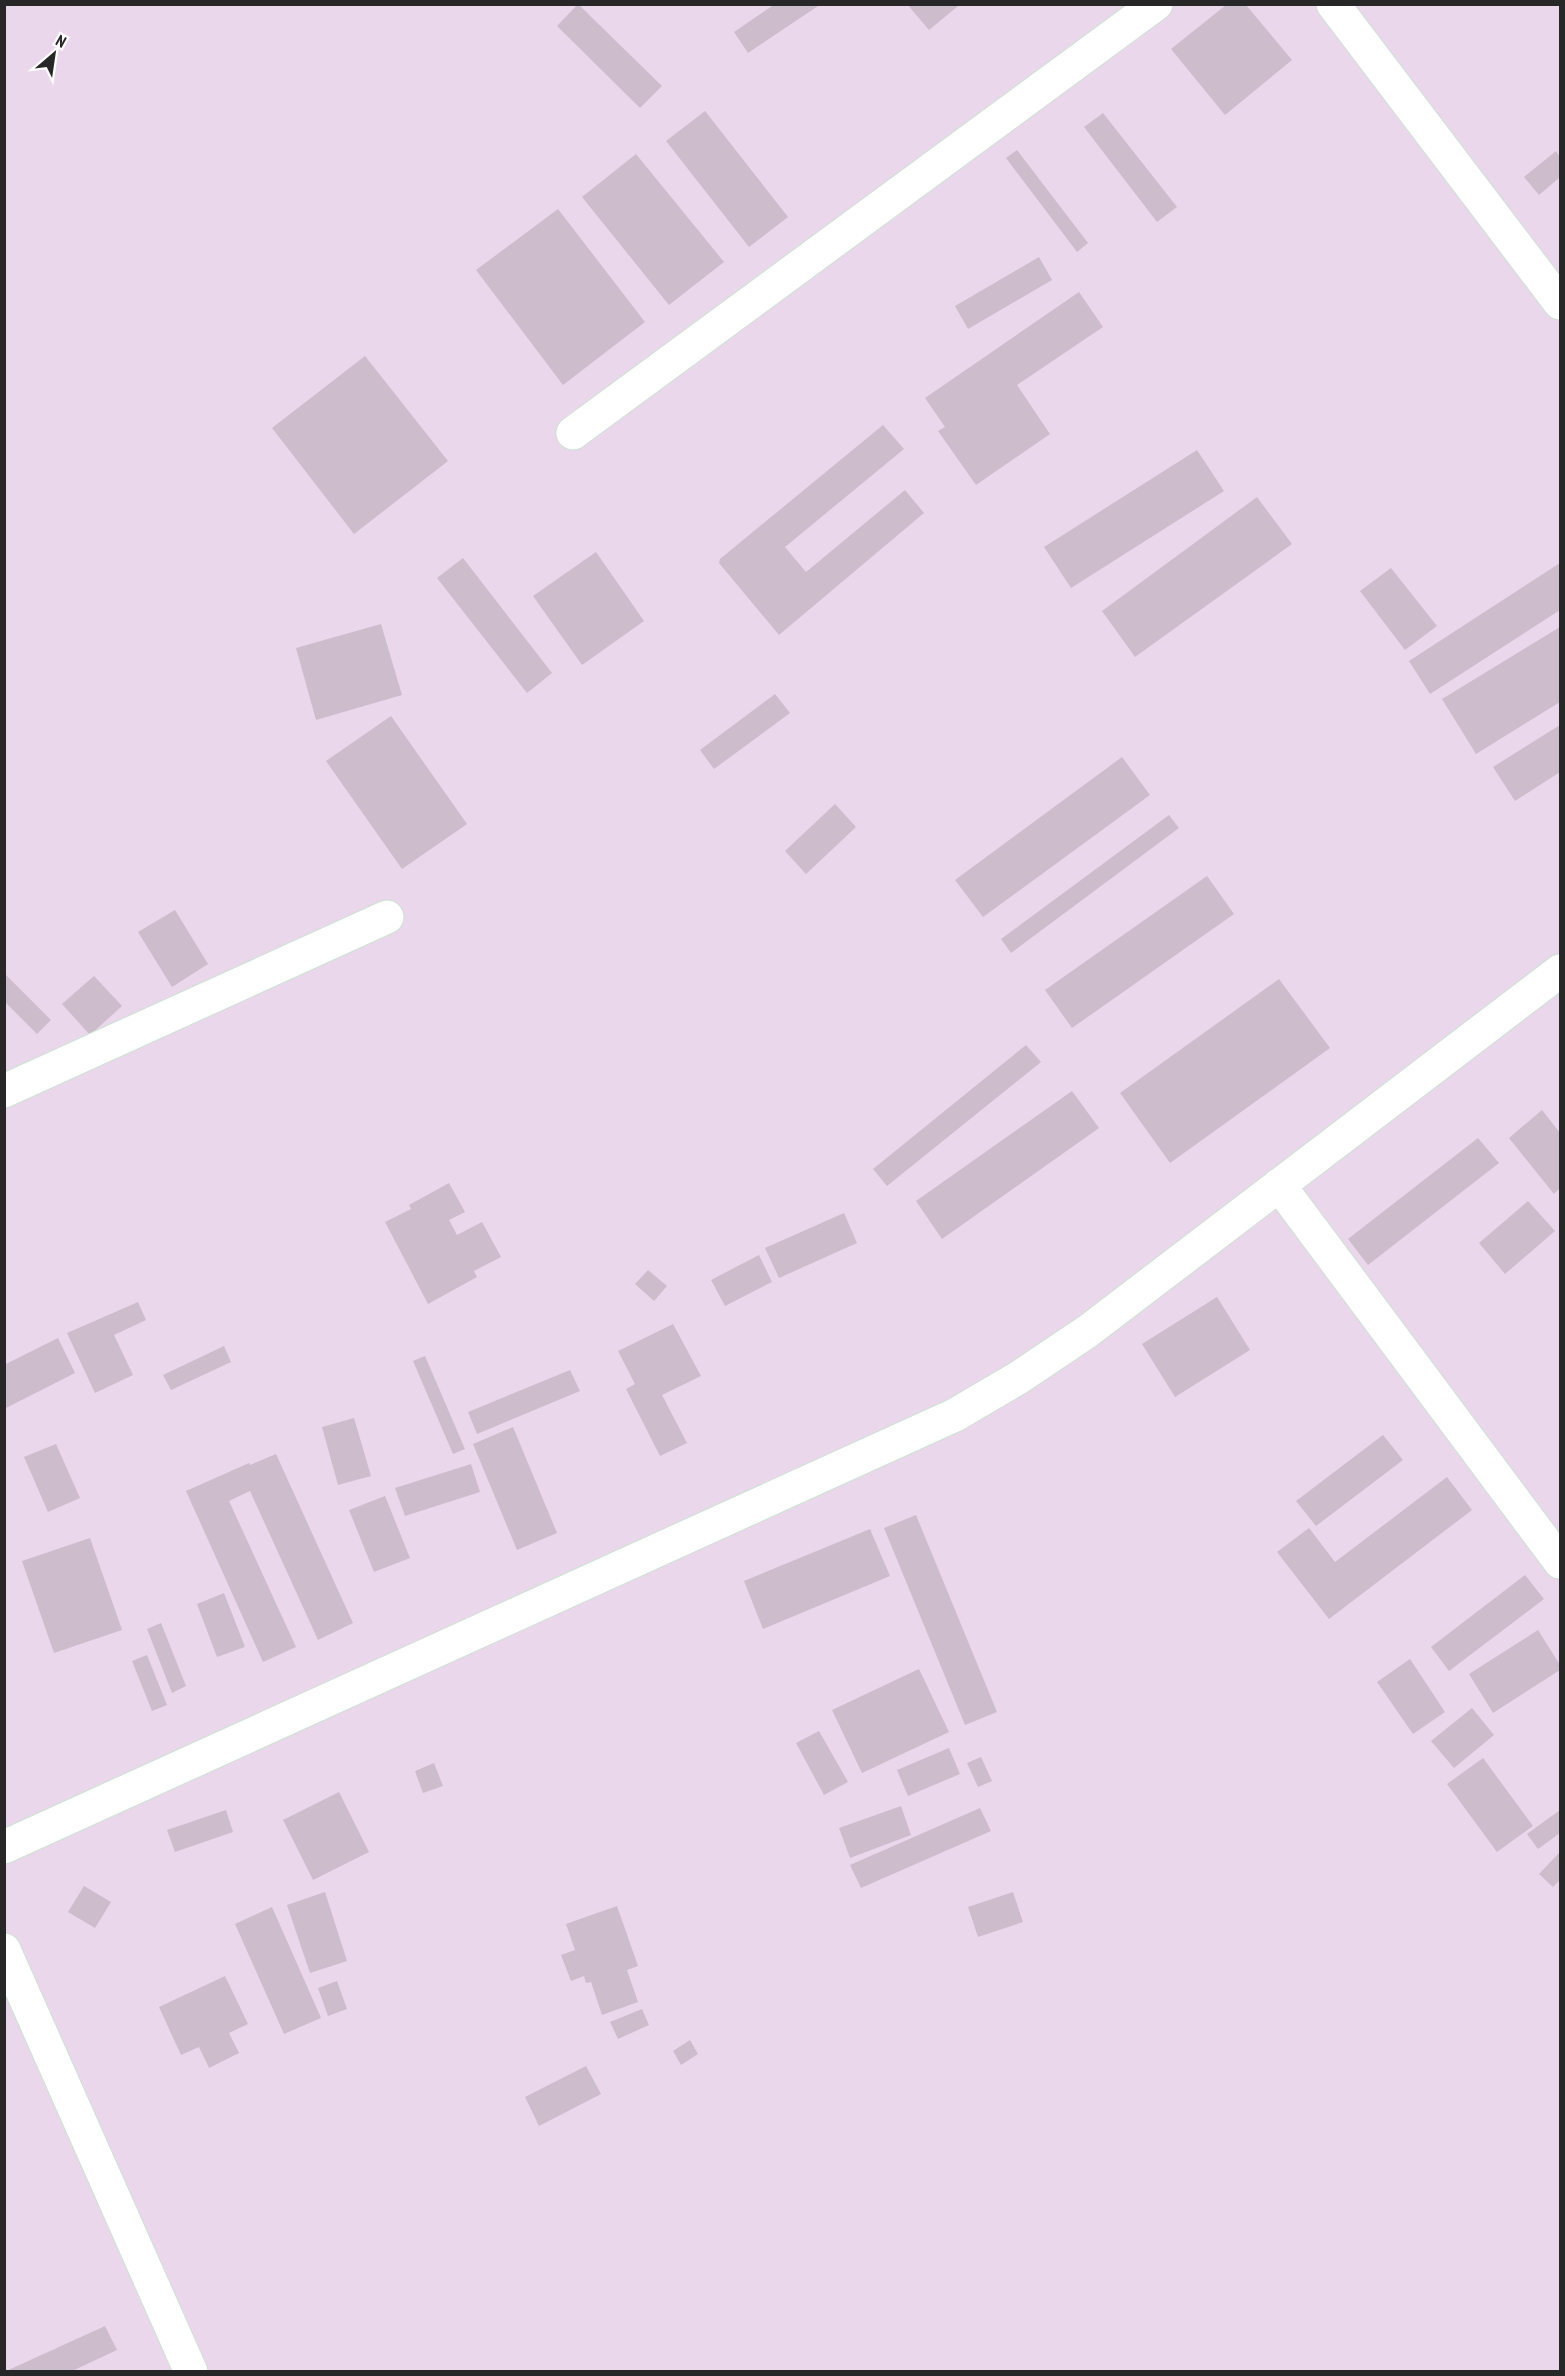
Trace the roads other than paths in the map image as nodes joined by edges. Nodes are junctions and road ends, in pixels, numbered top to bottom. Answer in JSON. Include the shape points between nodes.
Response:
{"nodes":[{"id":1,"x":1156,"y":4,"type":"edge"},
{"id":2,"x":1333,"y":4,"type":"edge"},
{"id":3,"x":1560,"y":303,"type":"edge"},
{"id":4,"x":573,"y":433,"type":"dead end"},
{"id":5,"x":387,"y":917,"type":"dead end"},
{"id":6,"x":1560,"y":971,"type":"edge"},
{"id":7,"x":4,"y":1091,"type":"edge"},
{"id":8,"x":1279,"y":1185,"type":"junction"},
{"id":9,"x":1560,"y":1562,"type":"edge"},
{"id":10,"x":4,"y":1847,"type":"edge"},
{"id":11,"x":4,"y":1950,"type":"edge"},
{"id":12,"x":191,"y":2372,"type":"edge"}],
"edges":[{"from":1,"to":4,"type":"street"},
{"from":2,"to":3,"type":"street"},
{"from":5,"to":7,"type":"street"},
{"from":6,"to":8,"type":"street"},
{"from":8,"to":9,"type":"street"},
{"from":8,"to":10,"type":"street","via":[[1088,1331],[955,1415]]},
{"from":11,"to":12,"type":"street"}]}
